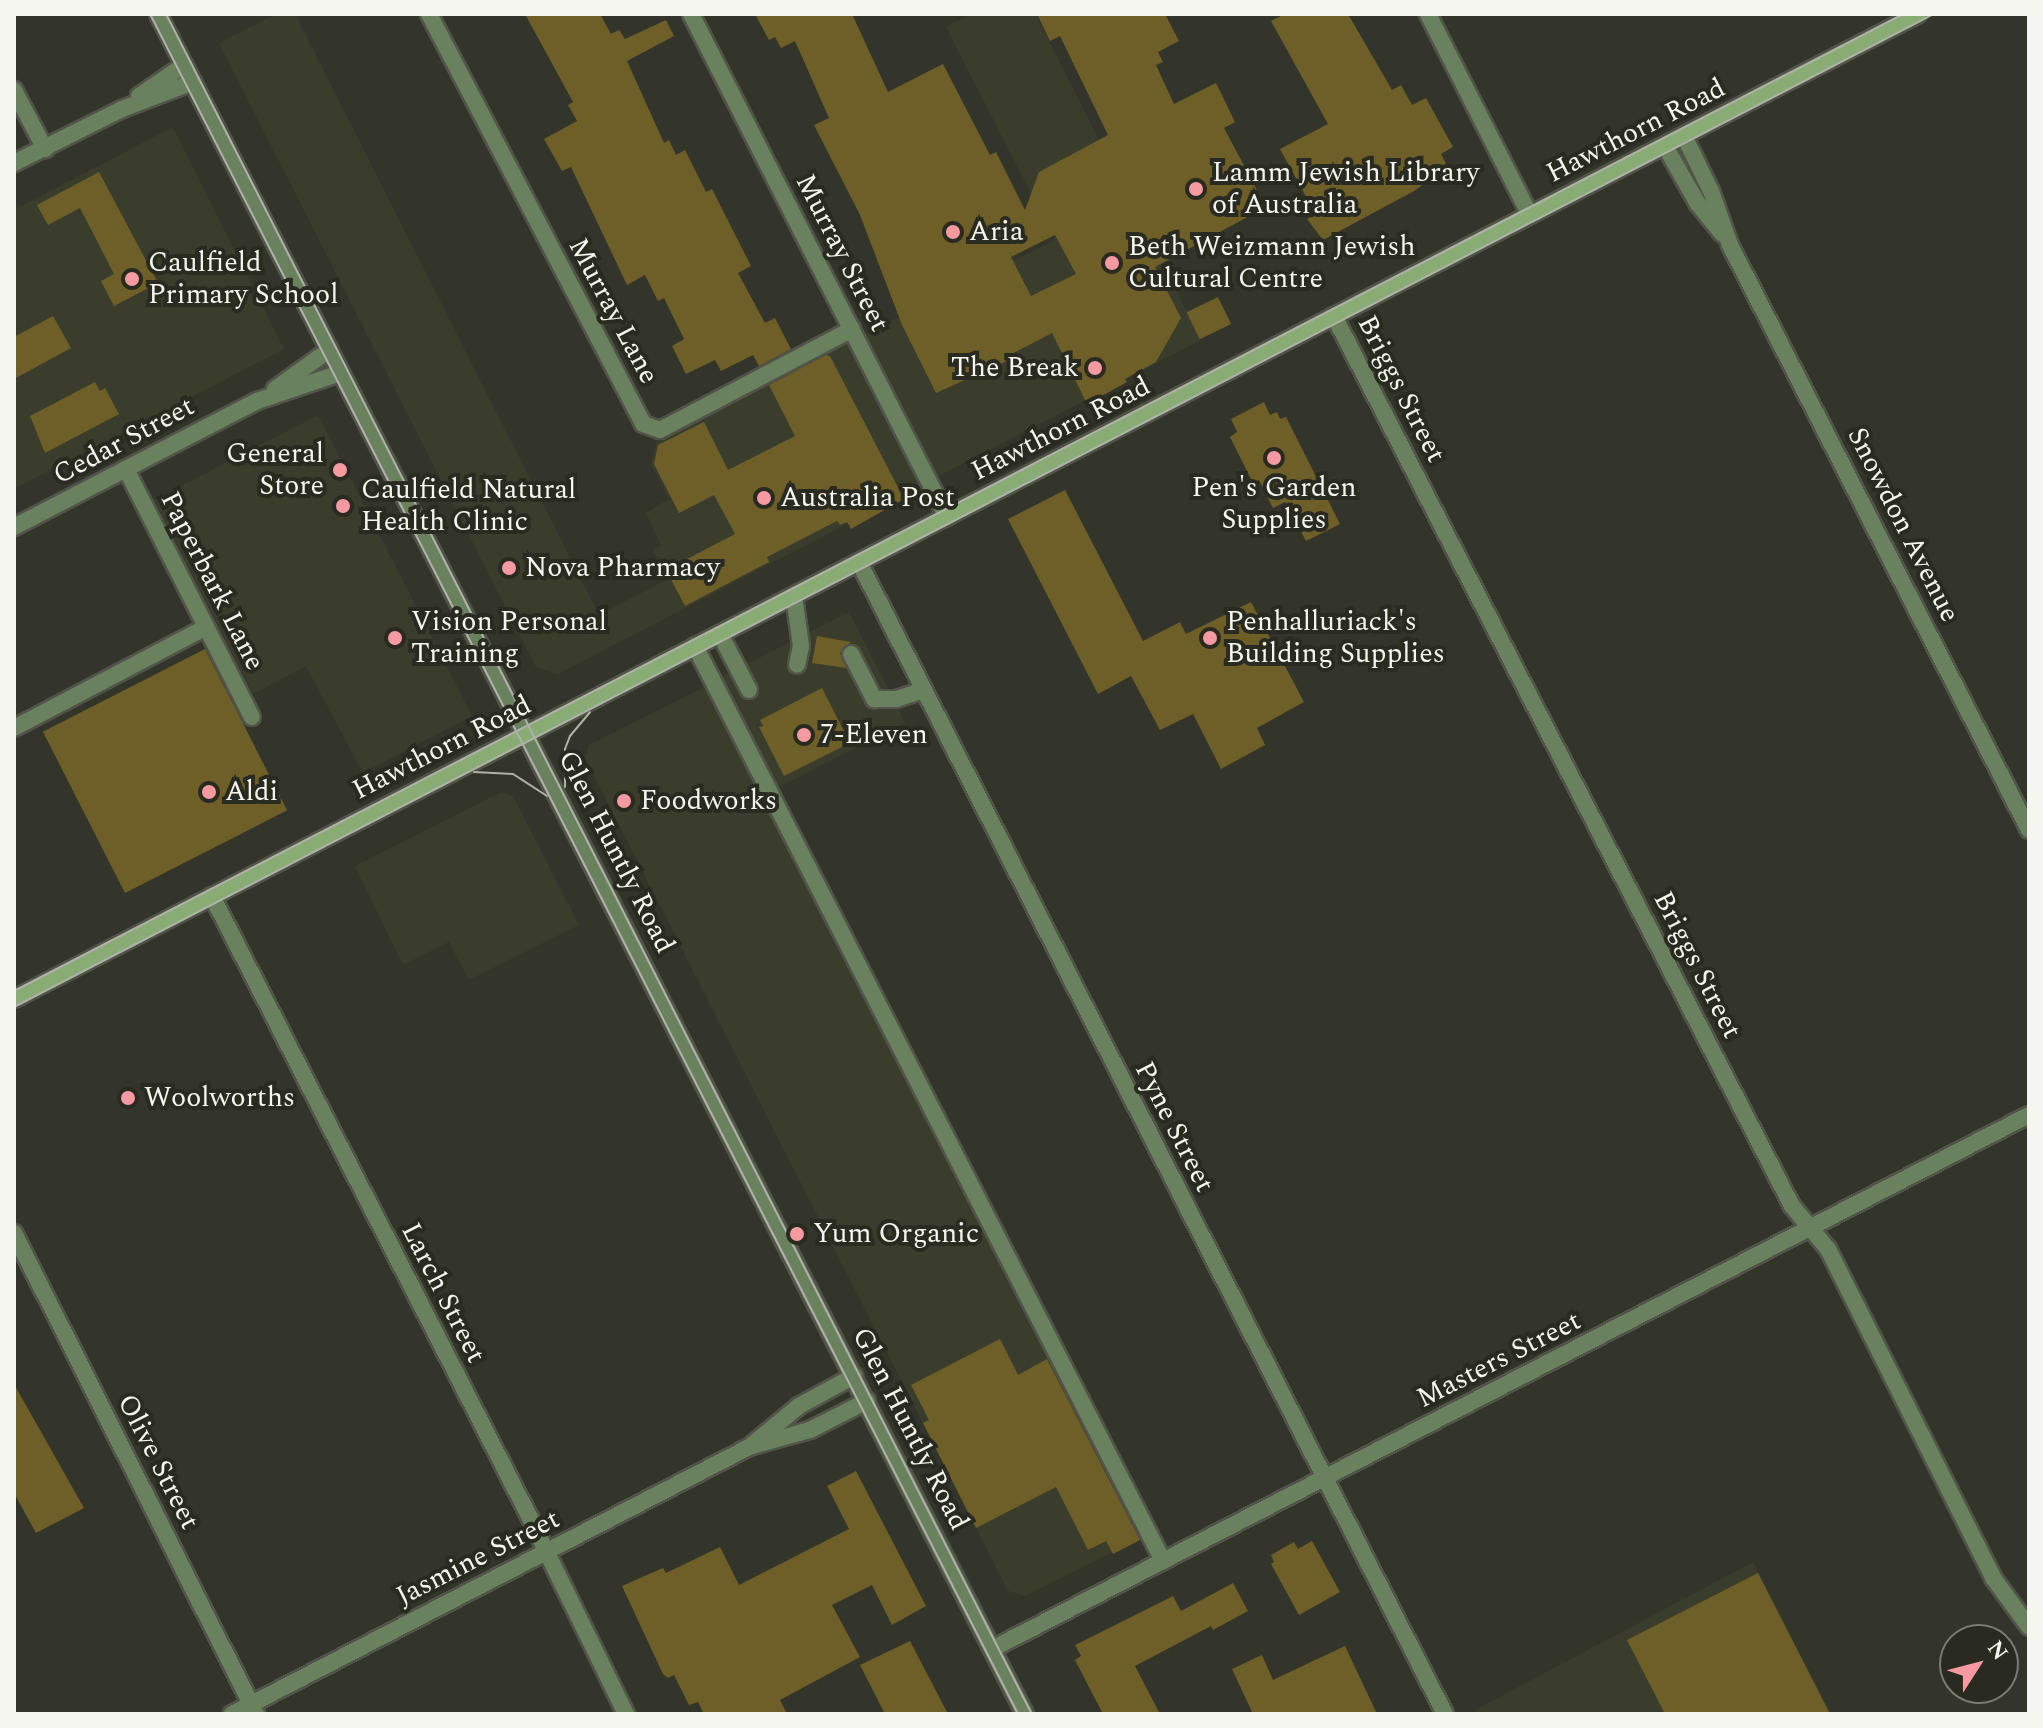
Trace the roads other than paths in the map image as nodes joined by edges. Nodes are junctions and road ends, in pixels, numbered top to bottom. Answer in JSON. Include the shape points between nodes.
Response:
{"nodes":[{"id":1,"x":158,"y":14,"type":"edge"},
{"id":2,"x":429,"y":14,"type":"edge"},
{"id":3,"x":691,"y":14,"type":"edge"},
{"id":4,"x":1428,"y":14,"type":"edge"},
{"id":5,"x":1912,"y":15,"type":"edge"},
{"id":6,"x":184,"y":65,"type":"junction"},
{"id":7,"x":193,"y":82,"type":"junction"},
{"id":8,"x":14,"y":90,"type":"edge"},
{"id":9,"x":122,"y":109,"type":"junction"},
{"id":10,"x":1684,"y":136,"type":"junction"},
{"id":11,"x":1665,"y":146,"type":"junction"},
{"id":12,"x":45,"y":149,"type":"junction"},
{"id":13,"x":14,"y":163,"type":"edge"},
{"id":14,"x":1530,"y":215,"type":"junction"},
{"id":15,"x":1730,"y":245,"type":"junction"},
{"id":16,"x":1334,"y":316,"type":"junction"},
{"id":17,"x":852,"y":329,"type":"junction"},
{"id":18,"x":329,"y":350,"type":"junction"},
{"id":19,"x":340,"y":373,"type":"junction"},
{"id":20,"x":257,"y":401,"type":"junction"},
{"id":21,"x":126,"y":469,"type":"junction"},
{"id":22,"x":947,"y":517,"type":"junction"},
{"id":23,"x":14,"y":527,"type":"edge"},
{"id":24,"x":859,"y":562,"type":"junction"},
{"id":25,"x":794,"y":596,"type":"junction"},
{"id":26,"x":206,"y":627,"type":"junction"},
{"id":27,"x":720,"y":634,"type":"junction"},
{"id":28,"x":695,"y":646,"type":"junction"},
{"id":29,"x":851,"y":654,"type":"dead end"},
{"id":30,"x":797,"y":665,"type":"dead end"},
{"id":31,"x":749,"y":690,"type":"dead end"},
{"id":32,"x":924,"y":690,"type":"junction"},
{"id":33,"x":252,"y":717,"type":"dead end"},
{"id":34,"x":14,"y":728,"type":"edge"},
{"id":35,"x":526,"y":733,"type":"junction"},
{"id":36,"x":2029,"y":830,"type":"edge"},
{"id":37,"x":212,"y":896,"type":"junction"},
{"id":38,"x":14,"y":999,"type":"edge"},
{"id":39,"x":2029,"y":1115,"type":"edge"},
{"id":40,"x":1811,"y":1229,"type":"junction"},
{"id":41,"x":14,"y":1233,"type":"edge"},
{"id":42,"x":854,"y":1376,"type":"junction"},
{"id":43,"x":867,"y":1401,"type":"junction"},
{"id":44,"x":749,"y":1447,"type":"junction"},
{"id":45,"x":1325,"y":1479,"type":"junction"},
{"id":46,"x":546,"y":1553,"type":"junction"},
{"id":47,"x":1163,"y":1561,"type":"junction"},
{"id":48,"x":2029,"y":1627,"type":"edge"},
{"id":49,"x":992,"y":1649,"type":"junction"},
{"id":50,"x":254,"y":1709,"type":"edge"},
{"id":51,"x":232,"y":1714,"type":"edge"},
{"id":52,"x":626,"y":1714,"type":"edge"},
{"id":53,"x":1025,"y":1714,"type":"edge"},
{"id":54,"x":1445,"y":1714,"type":"edge"}],
"edges":[{"from":1,"to":6,"type":"street","name":"Glen Huntly Road"},
{"from":2,"to":17,"type":"street","name":"Murray Lane","via":[[643,424],[660,430]]},
{"from":3,"to":17,"type":"street","name":"Murray Street"},
{"from":4,"to":14,"type":"street"},
{"from":5,"to":10,"type":"main road","name":"Hawthorn Road"},
{"from":6,"to":7,"type":"street","name":"Glen Huntly Road"},
{"from":6,"to":9,"type":"street"},
{"from":7,"to":9,"type":"street"},
{"from":7,"to":18,"type":"street","name":"Glen Huntly Road"},
{"from":8,"to":12,"type":"street"},
{"from":9,"to":12,"type":"street"},
{"from":10,"to":11,"type":"main road","name":"Hawthorn Road"},
{"from":10,"to":15,"type":"street","name":"Snowdon Avenue"},
{"from":11,"to":14,"type":"main road","name":"Hawthorn Road"},
{"from":11,"to":15,"type":"street","name":"Snowdon Avenue","via":[[1698,204]]},
{"from":12,"to":13,"type":"street"},
{"from":14,"to":16,"type":"main road","name":"Hawthorn Road"},
{"from":15,"to":36,"type":"street","name":"Snowdon Avenue"},
{"from":16,"to":22,"type":"main road","name":"Hawthorn Road"},
{"from":16,"to":40,"type":"street","name":"Briggs Street","via":[[1787,1198]]},
{"from":17,"to":22,"type":"street","name":"Murray Street"},
{"from":18,"to":19,"type":"street","name":"Glen Huntly Road"},
{"from":18,"to":20,"type":"street","name":"Cedar Street"},
{"from":19,"to":20,"type":"street","name":"Cedar Street"},
{"from":19,"to":35,"type":"street","name":"Glen Huntly Road"},
{"from":20,"to":21,"type":"street","name":"Cedar Street"},
{"from":21,"to":23,"type":"street","name":"Cedar Street"},
{"from":21,"to":26,"type":"street","name":"Paperbark Lane"},
{"from":22,"to":24,"type":"main road","name":"Hawthorn Road"},
{"from":24,"to":25,"type":"main road","name":"Hawthorn Road"},
{"from":24,"to":32,"type":"street","name":"Pyne Street"},
{"from":25,"to":27,"type":"main road","name":"Hawthorn Road"},
{"from":25,"to":30,"type":"street","via":[[807,647]]},
{"from":26,"to":33,"type":"street","name":"Paperbark Lane"},
{"from":26,"to":34,"type":"street"},
{"from":27,"to":28,"type":"main road","name":"Hawthorn Road"},
{"from":27,"to":31,"type":"street"},
{"from":28,"to":35,"type":"main road","name":"Hawthorn Road"},
{"from":28,"to":47,"type":"street"},
{"from":29,"to":32,"type":"street","via":[[874,699]]},
{"from":32,"to":45,"type":"street","name":"Pyne Street"},
{"from":35,"to":37,"type":"main road","name":"Hawthorn Road"},
{"from":35,"to":42,"type":"street","name":"Glen Huntly Road"},
{"from":37,"to":38,"type":"main road","name":"Hawthorn Road"},
{"from":37,"to":46,"type":"street","name":"Larch Street"},
{"from":39,"to":40,"type":"street","name":"Masters Street"},
{"from":40,"to":45,"type":"street","name":"Masters Street"},
{"from":40,"to":48,"type":"street","name":"Briggs Street","via":[[1828,1249],[1994,1579]]},
{"from":41,"to":50,"type":"street","name":"Olive Street"},
{"from":42,"to":43,"type":"street","name":"Glen Huntly Road"},
{"from":42,"to":44,"type":"street","name":"Jasmine Street","via":[[799,1406]]},
{"from":43,"to":44,"type":"street","name":"Jasmine Street","via":[[810,1430]]},
{"from":43,"to":49,"type":"street","name":"Glen Huntly Road"},
{"from":44,"to":46,"type":"street","name":"Jasmine Street"},
{"from":45,"to":47,"type":"street","name":"Masters Street"},
{"from":45,"to":54,"type":"street","name":"Pyne Street"},
{"from":46,"to":50,"type":"street","name":"Jasmine Street"},
{"from":46,"to":52,"type":"street","name":"Larch Street"},
{"from":47,"to":49,"type":"street","name":"Masters Street"},
{"from":49,"to":53,"type":"street","name":"Glen Huntly Road"},
{"from":50,"to":51,"type":"street","name":"Jasmine Street"}]}
